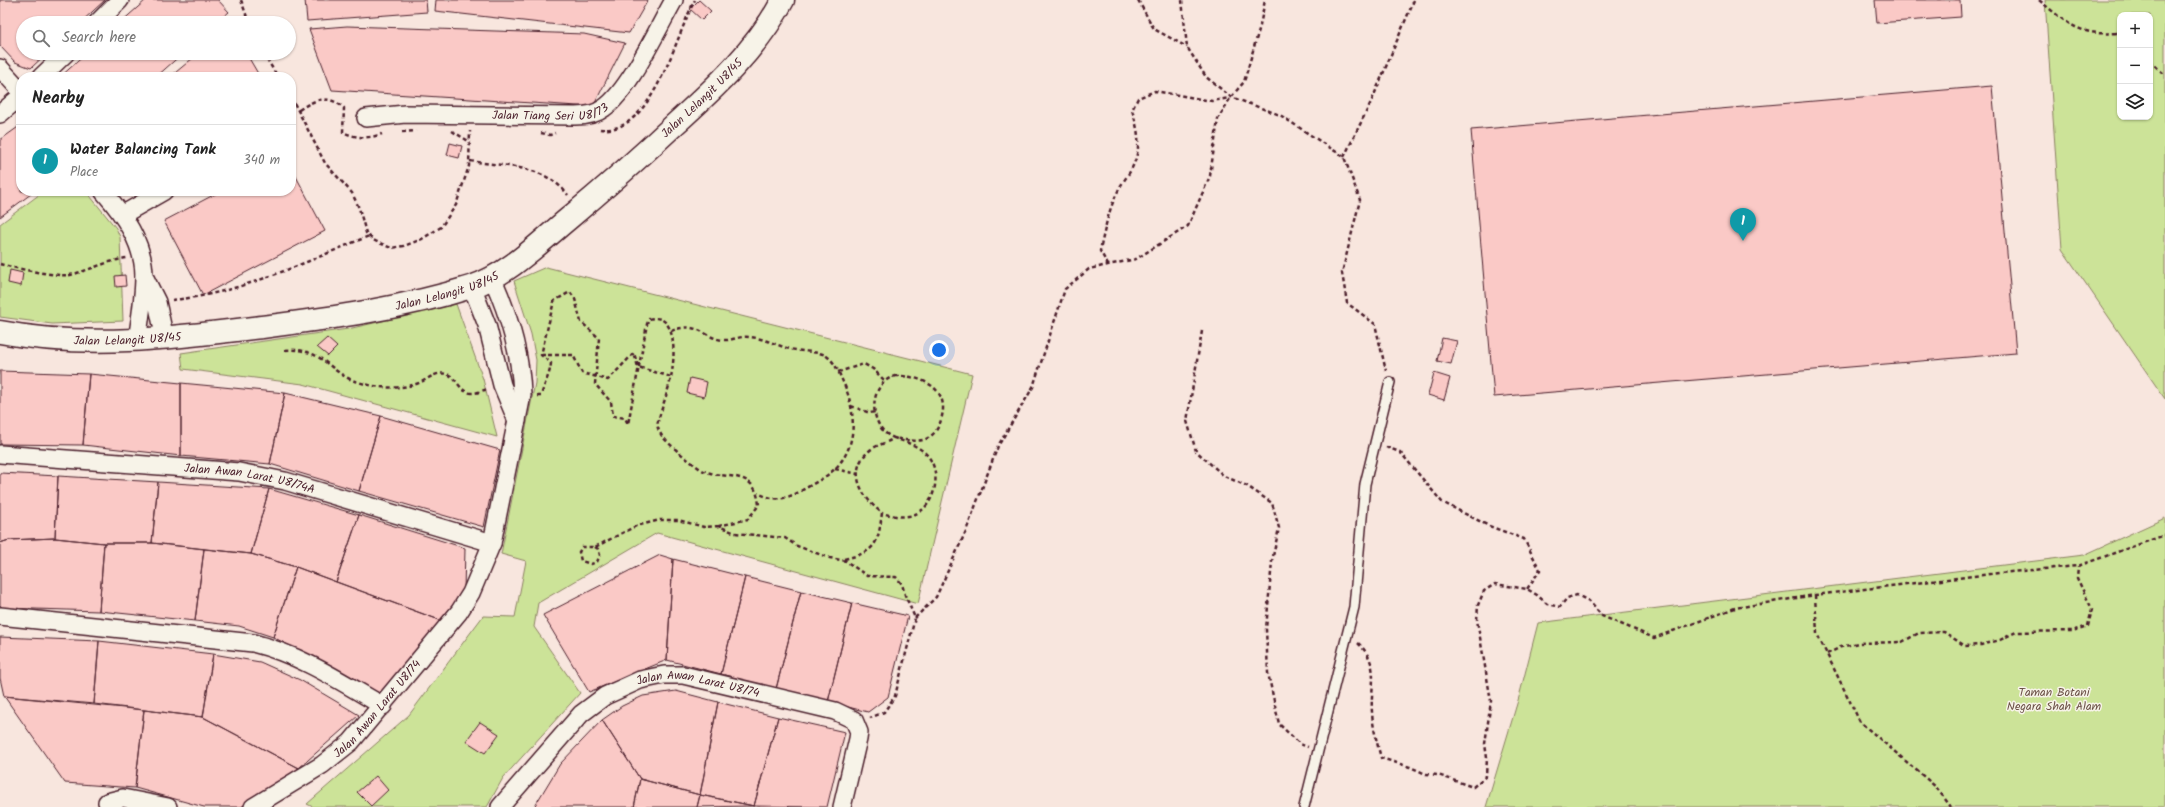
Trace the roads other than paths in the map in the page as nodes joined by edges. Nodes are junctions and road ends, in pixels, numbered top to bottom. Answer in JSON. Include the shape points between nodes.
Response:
{"nodes":[{"id":1,"x":120,"y":0,"type":"edge"},
{"id":2,"x":674,"y":0,"type":"edge"},
{"id":3,"x":783,"y":0,"type":"edge"},
{"id":4,"x":104,"y":16,"type":"edge"},
{"id":5,"x":59,"y":60,"type":"edge"},
{"id":6,"x":0,"y":68,"type":"edge"},
{"id":7,"x":46,"y":72,"type":"edge"},
{"id":8,"x":16,"y":86,"type":"edge"},
{"id":9,"x":16,"y":100,"type":"edge"},
{"id":10,"x":0,"y":114,"type":"edge"},
{"id":11,"x":366,"y":118,"type":"dead end"},
{"id":12,"x":107,"y":196,"type":"edge"},
{"id":13,"x":155,"y":196,"type":"edge"},
{"id":14,"x":122,"y":215,"type":"junction"},
{"id":15,"x":144,"y":276,"type":"junction"},
{"id":16,"x":492,"y":277,"type":"junction"},
{"id":17,"x":472,"y":287,"type":"junction"},
{"id":18,"x":0,"y":332,"type":"edge"},
{"id":19,"x":165,"y":339,"type":"junction"},
{"id":20,"x":137,"y":341,"type":"junction"},
{"id":21,"x":1390,"y":382,"type":"road end"},
{"id":22,"x":514,"y":395,"type":"junction"},
{"id":23,"x":0,"y":454,"type":"edge"},
{"id":24,"x":492,"y":543,"type":"junction"},
{"id":25,"x":0,"y":616,"type":"edge"},
{"id":26,"x":383,"y":706,"type":"junction"},
{"id":27,"x":107,"y":802,"type":"dead end"},
{"id":28,"x":168,"y":807,"type":"edge"},
{"id":29,"x":253,"y":807,"type":"edge"},
{"id":30,"x":500,"y":807,"type":"edge"},
{"id":31,"x":842,"y":807,"type":"edge"},
{"id":32,"x":1304,"y":807,"type":"edge"}],
"edges":[{"from":1,"to":4,"type":"street"},
{"from":2,"to":11,"type":"street","name":"Jalan Tiang Seri U8/73","via":[[625,87],[600,111],[575,116],[404,114]]},
{"from":3,"to":16,"type":"street","name":"Jalan Lelangit U8/45","via":[[757,40],[730,72],[580,210]]},
{"from":5,"to":7,"type":"street"},
{"from":6,"to":8,"type":"street"},
{"from":9,"to":10,"type":"street"},
{"from":12,"to":14,"type":"street"},
{"from":13,"to":14,"type":"street"},
{"from":14,"to":15,"type":"street","via":[[134,237]]},
{"from":15,"to":19,"type":"street","via":[[157,302]]},
{"from":15,"to":20,"type":"street"},
{"from":16,"to":17,"type":"street","name":"Jalan Lelangit U8/45"},
{"from":16,"to":22,"type":"street","name":"Jalan Awan Larat U8/74","via":[[512,332],[520,372]]},
{"from":17,"to":19,"type":"street","name":"Jalan Lelangit U8/45","via":[[355,314]]},
{"from":17,"to":22,"type":"street","name":"Jalan Awan Larat U8/74"},
{"from":18,"to":20,"type":"street","name":"Jalan Lelangit U8/45","via":[[64,341]]},
{"from":19,"to":20,"type":"street","name":"Jalan Lelangit U8/45"},
{"from":21,"to":32,"type":"lane","via":[[1365,484],[1354,607]]},
{"from":22,"to":24,"type":"street","name":"Jalan Awan Larat U8/74","via":[[517,421]]},
{"from":23,"to":24,"type":"street","name":"Jalan Awan Larat U8/74A","via":[[239,472],[285,481]]},
{"from":24,"to":26,"type":"street","name":"Jalan Awan Larat U8/74","via":[[467,602]]},
{"from":25,"to":26,"type":"street","via":[[253,643],[308,662]]},
{"from":26,"to":29,"type":"street","name":"Jalan Awan Larat U8/74","via":[[338,753]]},
{"from":27,"to":28,"type":"street","via":[[123,798]]},
{"from":30,"to":31,"type":"street","name":"Jalan Awan Larat U8/74","via":[[581,714],[605,696],[640,680],[664,675],[683,675],[835,711],[854,720],[859,732]]}]}
